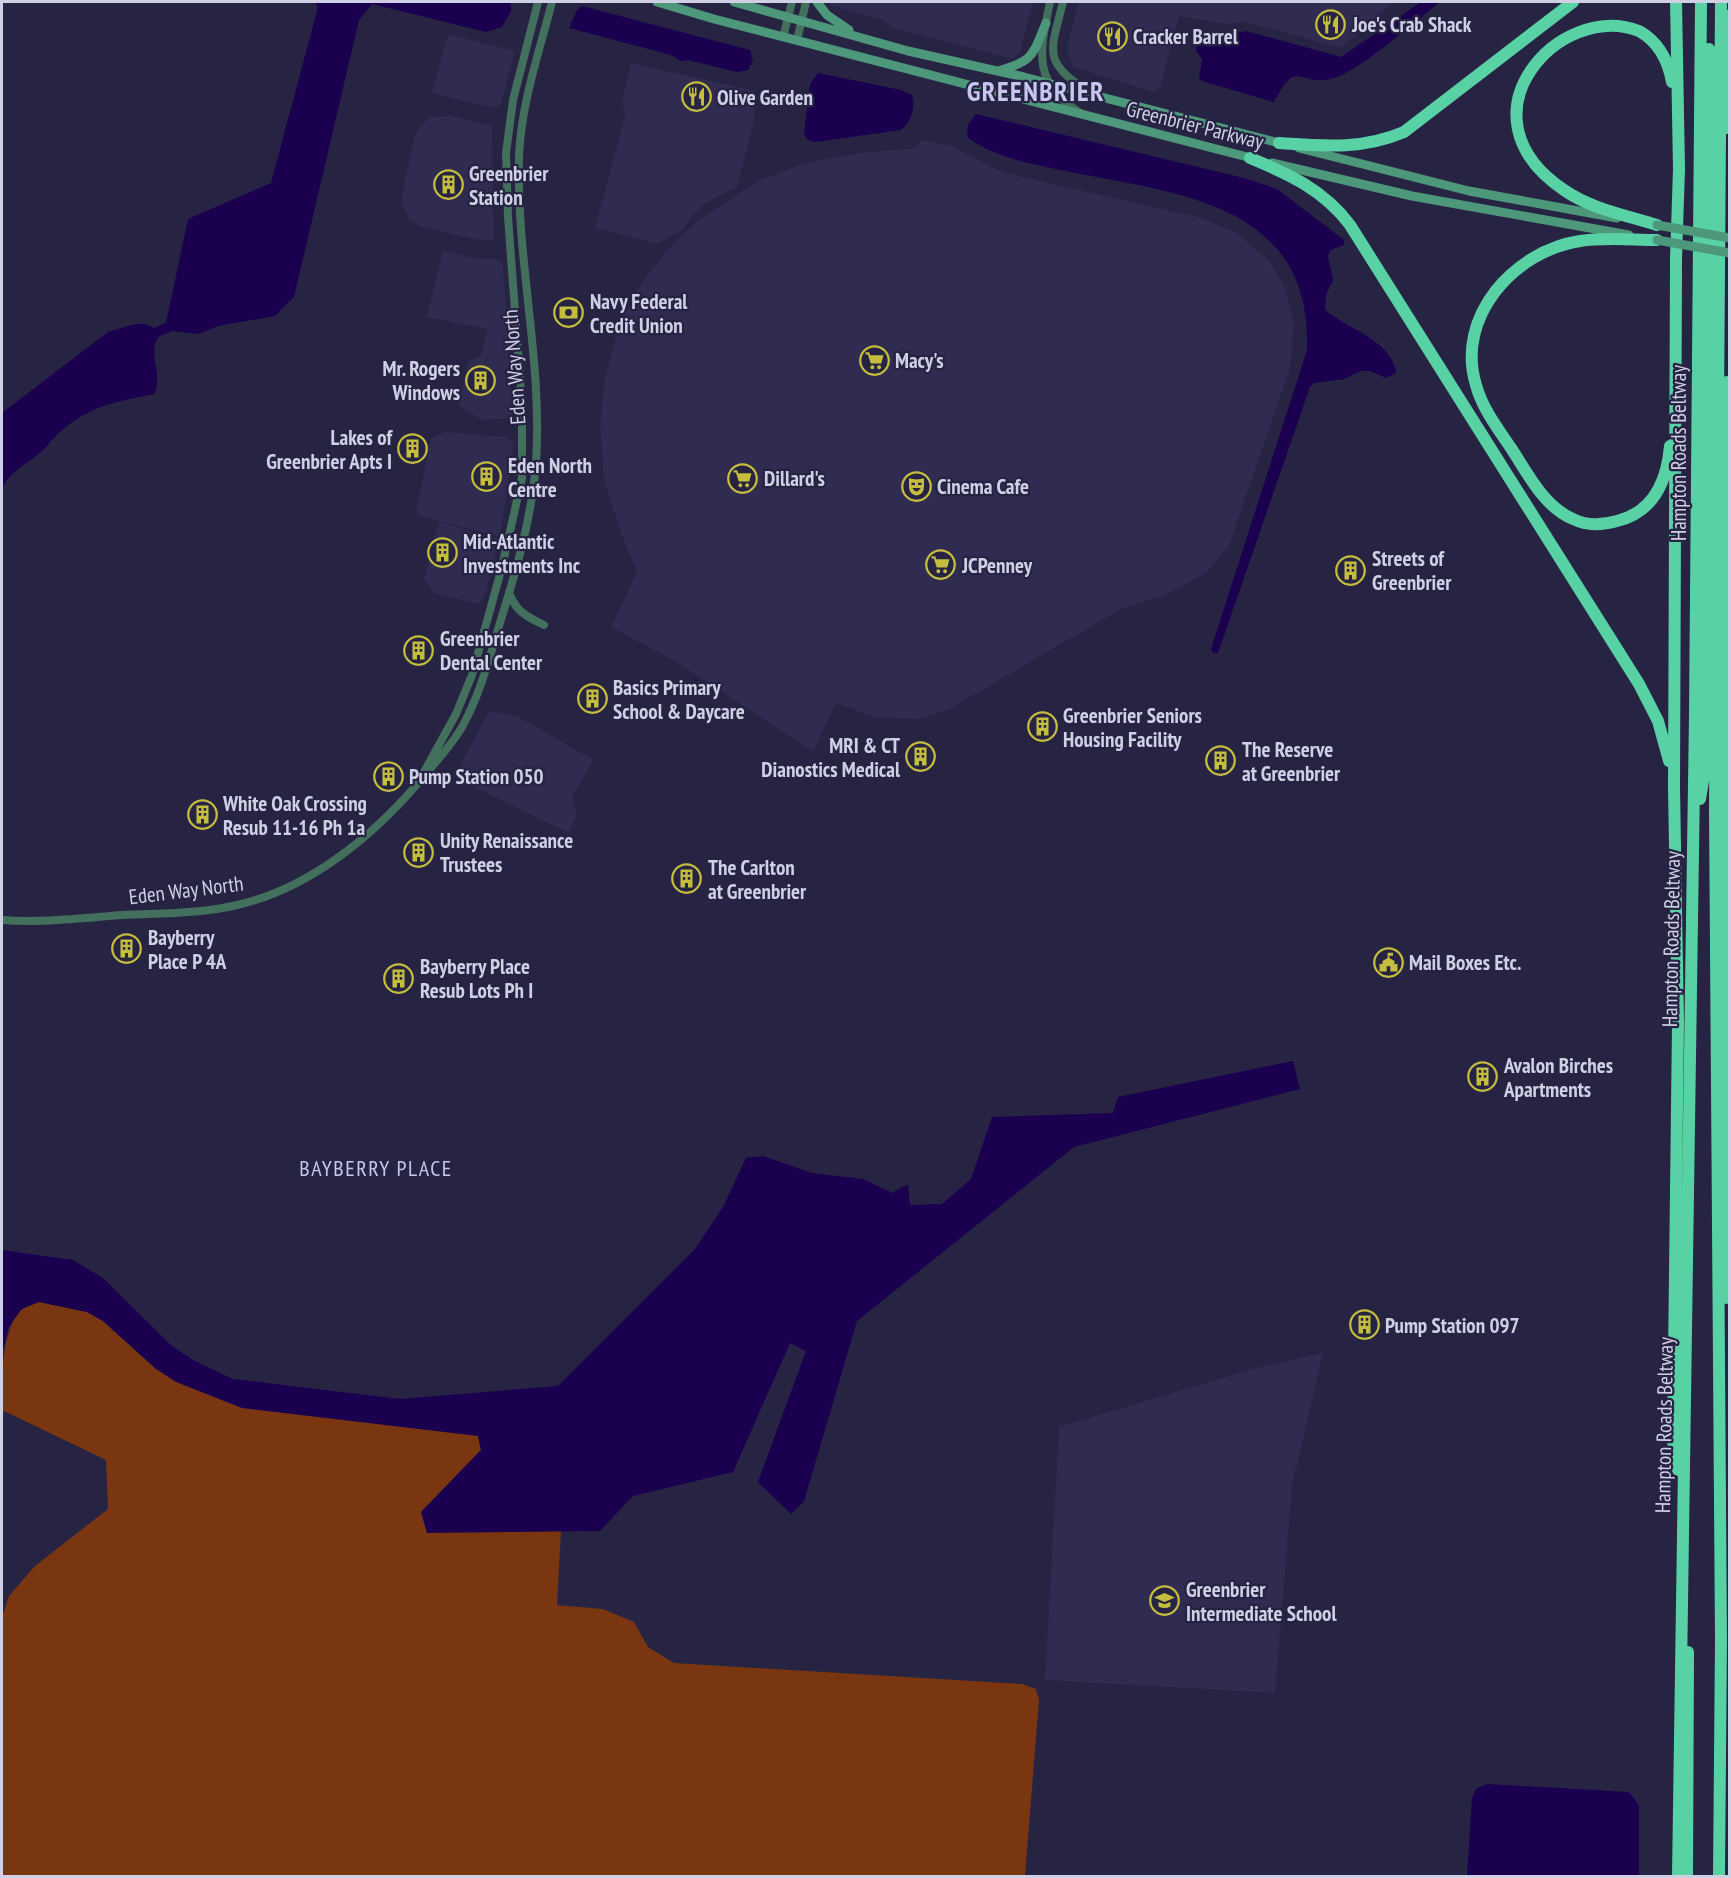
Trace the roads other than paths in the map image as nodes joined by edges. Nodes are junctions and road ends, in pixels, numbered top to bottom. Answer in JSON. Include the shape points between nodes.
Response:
{"nodes":[{"id":1,"x":538,"y":2,"type":"edge"},
{"id":2,"x":552,"y":2,"type":"edge"},
{"id":3,"x":657,"y":2,"type":"edge"},
{"id":4,"x":734,"y":2,"type":"edge"},
{"id":5,"x":792,"y":2,"type":"edge"},
{"id":6,"x":806,"y":2,"type":"edge"},
{"id":7,"x":817,"y":2,"type":"edge"},
{"id":8,"x":1050,"y":2,"type":"edge"},
{"id":9,"x":1063,"y":2,"type":"edge"},
{"id":10,"x":1573,"y":2,"type":"edge"},
{"id":11,"x":1676,"y":2,"type":"edge"},
{"id":12,"x":1701,"y":2,"type":"edge"},
{"id":13,"x":1709,"y":2,"type":"edge"},
{"id":14,"x":1721,"y":2,"type":"edge"},
{"id":15,"x":1730,"y":15,"type":"edge"},
{"id":16,"x":788,"y":16,"type":"junction"},
{"id":17,"x":801,"y":20,"type":"junction"},
{"id":18,"x":1046,"y":23,"type":"junction"},
{"id":19,"x":858,"y":36,"type":"junction"},
{"id":20,"x":783,"y":37,"type":"junction"},
{"id":21,"x":797,"y":40,"type":"junction"},
{"id":22,"x":997,"y":71,"type":"junction"},
{"id":23,"x":1048,"y":84,"type":"junction"},
{"id":24,"x":1094,"y":95,"type":"junction"},
{"id":25,"x":1082,"y":114,"type":"junction"},
{"id":26,"x":1279,"y":143,"type":"junction"},
{"id":27,"x":1250,"y":158,"type":"junction"},
{"id":28,"x":1679,"y":169,"type":"junction"},
{"id":29,"x":1657,"y":225,"type":"junction"},
{"id":30,"x":1730,"y":238,"type":"edge"},
{"id":31,"x":1657,"y":240,"type":"junction"},
{"id":32,"x":1730,"y":253,"type":"edge"},
{"id":33,"x":1677,"y":382,"type":"junction"},
{"id":34,"x":509,"y":592,"type":"junction"},
{"id":35,"x":544,"y":625,"type":"dead end"},
{"id":36,"x":420,"y":781,"type":"junction"},
{"id":37,"x":1675,"y":812,"type":"junction"},
{"id":38,"x":1693,"y":845,"type":"junction"},
{"id":39,"x":2,"y":920,"type":"edge"},
{"id":40,"x":1730,"y":1269,"type":"edge"},
{"id":41,"x":1726,"y":1296,"type":"junction"},
{"id":42,"x":1684,"y":1435,"type":"junction"},
{"id":43,"x":1683,"y":1502,"type":"junction"},
{"id":44,"x":1678,"y":1876,"type":"edge"},
{"id":45,"x":1687,"y":1876,"type":"edge"},
{"id":46,"x":1719,"y":1876,"type":"edge"},
{"id":47,"x":1726,"y":1876,"type":"edge"}],
"edges":[{"from":1,"to":36,"type":"street","name":"Eden Way North","via":[[513,100],[506,153],[522,478],[472,675]]},
{"from":2,"to":34,"type":"street","name":"Eden Way North","via":[[526,103],[519,154],[537,437],[529,515]]},
{"from":3,"to":20,"type":"main road","name":"Greenbrier Parkway"},
{"from":4,"to":16,"type":"main road","name":"Greenbrier Parkway"},
{"from":5,"to":16,"type":"street"},
{"from":6,"to":17,"type":"street"},
{"from":7,"to":19,"type":"main road","via":[[827,15]]},
{"from":8,"to":18,"type":"street"},
{"from":9,"to":24,"type":"street","via":[[1052,55],[1061,72]]},
{"from":10,"to":26,"type":"highway","via":[[1404,132],[1358,146]]},
{"from":11,"to":28,"type":"highway"},
{"from":12,"to":38,"type":"highway","name":"Hampton Roads Beltway"},
{"from":13,"to":38,"type":"highway","via":[[1706,687],[1704,775]]},
{"from":14,"to":46,"type":"highway","via":[[1715,810]]},
{"from":15,"to":41,"type":"highway"},
{"from":16,"to":17,"type":"main road","name":"Greenbrier Parkway"},
{"from":16,"to":20,"type":"street"},
{"from":17,"to":19,"type":"main road","name":"Greenbrier Parkway"},
{"from":17,"to":21,"type":"street"},
{"from":18,"to":22,"type":"main road","via":[[1027,61]]},
{"from":18,"to":23,"type":"street","via":[[1041,60]]},
{"from":19,"to":22,"type":"main road","name":"Greenbrier Parkway"},
{"from":20,"to":21,"type":"main road","name":"Greenbrier Parkway"},
{"from":21,"to":25,"type":"main road","name":"Greenbrier Parkway"},
{"from":22,"to":23,"type":"main road","name":"Greenbrier Parkway"},
{"from":23,"to":24,"type":"main road","name":"Greenbrier Parkway"},
{"from":23,"to":25,"type":"street"},
{"from":24,"to":26,"type":"main road","name":"Greenbrier Parkway"},
{"from":25,"to":27,"type":"main road","name":"Greenbrier Parkway"},
{"from":26,"to":29,"type":"main road","name":"Greenbrier Parkway","via":[[1469,191]]},
{"from":27,"to":31,"type":"main road","name":"Greenbrier Parkway","via":[[1385,190]]},
{"from":27,"to":37,"type":"highway","via":[[1318,192],[1350,225],[1645,693],[1665,741]]},
{"from":28,"to":29,"type":"highway","via":[[1670,71],[1659,48],[1645,34],[1614,20],[1584,23],[1557,38],[1531,66],[1519,87],[1515,109],[1521,143],[1533,162],[1575,197]]},
{"from":28,"to":33,"type":"highway"},
{"from":29,"to":30,"type":"main road","name":"Greenbrier Parkway","bridge":true},
{"from":31,"to":32,"type":"main road","name":"Greenbrier Parkway","bridge":true},
{"from":31,"to":33,"type":"highway","via":[[1580,241],[1522,265],[1497,289],[1481,316],[1472,345],[1472,370],[1489,414],[1547,501],[1573,519],[1591,524],[1626,519],[1655,498],[1669,458]]},
{"from":33,"to":37,"type":"highway"},
{"from":34,"to":35,"type":"street","via":[[524,615]]},
{"from":34,"to":36,"type":"street","name":"Eden Way North","via":[[469,713],[442,758]]},
{"from":36,"to":39,"type":"street","name":"Eden Way North","via":[[357,842],[267,896],[222,908]]},
{"from":37,"to":43,"type":"highway","via":[[1678,1023],[1673,1442]]},
{"from":38,"to":42,"type":"highway","name":"Hampton Roads Beltway"},
{"from":40,"to":41,"type":"highway"},
{"from":41,"to":47,"type":"highway"},
{"from":42,"to":43,"type":"highway","name":"Hampton Roads Beltway"},
{"from":42,"to":45,"type":"highway","via":[[1690,1517]]},
{"from":43,"to":44,"type":"highway","name":"Hampton Roads Beltway"}]}
